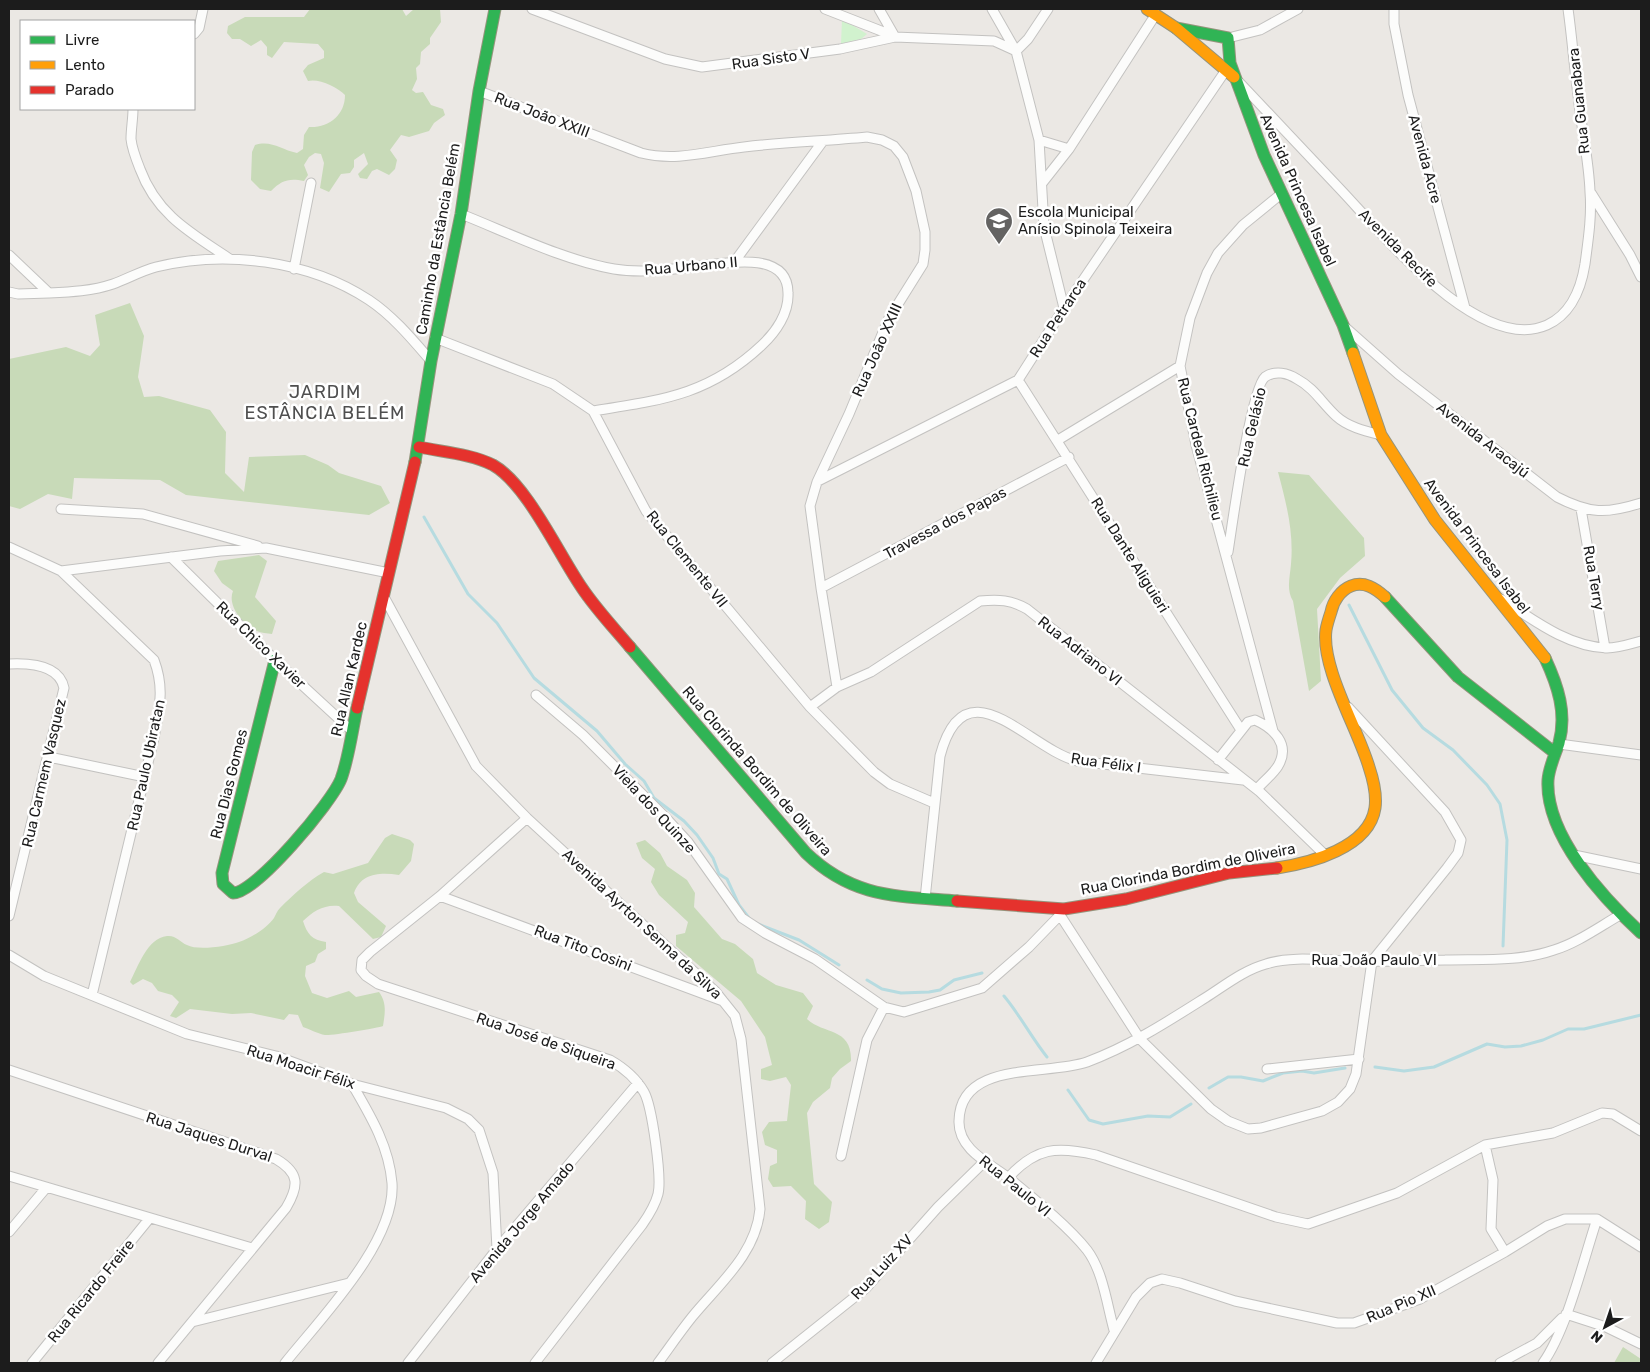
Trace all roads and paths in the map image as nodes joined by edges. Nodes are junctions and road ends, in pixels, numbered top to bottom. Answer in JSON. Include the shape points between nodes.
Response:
{"nodes":[{"id":1,"x":204,"y":9,"type":"edge"},
{"id":2,"x":495,"y":9,"type":"edge"},
{"id":3,"x":532,"y":9,"type":"edge"},
{"id":4,"x":825,"y":9,"type":"edge"},
{"id":5,"x":879,"y":9,"type":"edge"},
{"id":6,"x":992,"y":9,"type":"edge"},
{"id":7,"x":1048,"y":9,"type":"edge"},
{"id":8,"x":1298,"y":9,"type":"edge"},
{"id":9,"x":1394,"y":9,"type":"edge"},
{"id":10,"x":1568,"y":9,"type":"edge"},
{"id":11,"x":1152,"y":12,"type":"edge"},
{"id":12,"x":1182,"y":29,"type":"junction"},
{"id":13,"x":195,"y":32,"type":"edge"},
{"id":14,"x":895,"y":36,"type":"junction"},
{"id":15,"x":1228,"y":38,"type":"junction"},
{"id":16,"x":1016,"y":51,"type":"junction"},
{"id":17,"x":1228,"y":67,"type":"junction"},
{"id":18,"x":1236,"y":78,"type":"junction"},
{"id":19,"x":478,"y":91,"type":"junction"},
{"id":20,"x":133,"y":110,"type":"edge"},
{"id":21,"x":1039,"y":140,"type":"junction"},
{"id":22,"x":823,"y":141,"type":"junction"},
{"id":23,"x":1069,"y":149,"type":"junction"},
{"id":24,"x":1043,"y":182,"type":"junction"},
{"id":25,"x":311,"y":183,"type":"dead end"},
{"id":26,"x":1590,"y":193,"type":"junction"},
{"id":27,"x":1281,"y":194,"type":"junction"},
{"id":28,"x":461,"y":214,"type":"junction"},
{"id":29,"x":9,"y":255,"type":"edge"},
{"id":30,"x":230,"y":259,"type":"junction"},
{"id":31,"x":735,"y":261,"type":"junction"},
{"id":32,"x":294,"y":269,"type":"junction"},
{"id":33,"x":1641,"y":277,"type":"edge"},
{"id":34,"x":9,"y":292,"type":"edge"},
{"id":35,"x":49,"y":293,"type":"junction"},
{"id":36,"x":1064,"y":308,"type":"junction"},
{"id":37,"x":1465,"y":308,"type":"junction"},
{"id":38,"x":1343,"y":325,"type":"junction"},
{"id":39,"x":435,"y":338,"type":"junction"},
{"id":40,"x":431,"y":361,"type":"junction"},
{"id":41,"x":1180,"y":366,"type":"junction"},
{"id":42,"x":1018,"y":380,"type":"junction"},
{"id":43,"x":593,"y":411,"type":"junction"},
{"id":44,"x":1381,"y":435,"type":"junction"},
{"id":45,"x":1058,"y":440,"type":"junction"},
{"id":46,"x":419,"y":447,"type":"junction"},
{"id":47,"x":1069,"y":457,"type":"junction"},
{"id":48,"x":818,"y":482,"type":"junction"},
{"id":49,"x":1641,"y":503,"type":"edge"},
{"id":50,"x":62,"y":509,"type":"dead end"},
{"id":51,"x":1581,"y":509,"type":"junction"},
{"id":52,"x":9,"y":547,"type":"edge"},
{"id":53,"x":266,"y":548,"type":"junction"},
{"id":54,"x":1227,"y":555,"type":"junction"},
{"id":55,"x":171,"y":557,"type":"junction"},
{"id":56,"x":61,"y":571,"type":"junction"},
{"id":57,"x":389,"y":573,"type":"junction"},
{"id":58,"x":821,"y":588,"type":"junction"},
{"id":59,"x":383,"y":594,"type":"junction"},
{"id":60,"x":1496,"y":596,"type":"junction"},
{"id":61,"x":1641,"y":641,"type":"edge"},
{"id":62,"x":1605,"y":648,"type":"junction"},
{"id":63,"x":275,"y":660,"type":"junction"},
{"id":64,"x":9,"y":664,"type":"edge"},
{"id":65,"x":837,"y":687,"type":"junction"},
{"id":66,"x":536,"y":695,"type":"dead end"},
{"id":67,"x":1346,"y":705,"type":"junction"},
{"id":68,"x":810,"y":707,"type":"junction"},
{"id":69,"x":1241,"y":730,"type":"junction"},
{"id":70,"x":352,"y":731,"type":"junction"},
{"id":71,"x":1273,"y":731,"type":"junction"},
{"id":72,"x":1557,"y":749,"type":"junction"},
{"id":73,"x":1641,"y":755,"type":"edge"},
{"id":74,"x":48,"y":757,"type":"junction"},
{"id":75,"x":1218,"y":760,"type":"junction"},
{"id":76,"x":145,"y":777,"type":"junction"},
{"id":77,"x":1244,"y":780,"type":"junction"},
{"id":78,"x":1257,"y":789,"type":"junction"},
{"id":79,"x":934,"y":803,"type":"junction"},
{"id":80,"x":527,"y":818,"type":"junction"},
{"id":81,"x":1324,"y":854,"type":"junction"},
{"id":82,"x":1574,"y":855,"type":"junction"},
{"id":83,"x":1641,"y":869,"type":"edge"},
{"id":84,"x":248,"y":886,"type":"joint"},
{"id":85,"x":440,"y":896,"type":"junction"},
{"id":86,"x":925,"y":899,"type":"junction"},
{"id":87,"x":1061,"y":912,"type":"junction"},
{"id":88,"x":1620,"y":915,"type":"junction"},
{"id":89,"x":9,"y":916,"type":"edge"},
{"id":90,"x":1641,"y":933,"type":"edge"},
{"id":91,"x":9,"y":955,"type":"edge"},
{"id":92,"x":1372,"y":962,"type":"junction"},
{"id":93,"x":92,"y":995,"type":"junction"},
{"id":94,"x":726,"y":1002,"type":"junction"},
{"id":95,"x":884,"y":1007,"type":"junction"},
{"id":96,"x":1140,"y":1039,"type":"junction"},
{"id":97,"x":1359,"y":1059,"type":"junction"},
{"id":98,"x":1267,"y":1069,"type":"dead end"},
{"id":99,"x":9,"y":1070,"type":"edge"},
{"id":100,"x":638,"y":1083,"type":"junction"},
{"id":101,"x":352,"y":1084,"type":"junction"},
{"id":102,"x":1641,"y":1130,"type":"edge"},
{"id":103,"x":1485,"y":1145,"type":"junction"},
{"id":104,"x":841,"y":1156,"type":"dead end"},
{"id":105,"x":984,"y":1162,"type":"junction"},
{"id":106,"x":9,"y":1176,"type":"edge"},
{"id":107,"x":1008,"y":1178,"type":"junction"},
{"id":108,"x":46,"y":1188,"type":"junction"},
{"id":109,"x":150,"y":1219,"type":"junction"},
{"id":110,"x":1597,"y":1220,"type":"junction"},
{"id":111,"x":9,"y":1232,"type":"edge"},
{"id":112,"x":1641,"y":1247,"type":"edge"},
{"id":113,"x":252,"y":1248,"type":"junction"},
{"id":114,"x":498,"y":1249,"type":"junction"},
{"id":115,"x":1505,"y":1252,"type":"junction"},
{"id":116,"x":349,"y":1283,"type":"junction"},
{"id":117,"x":1566,"y":1314,"type":"junction"},
{"id":118,"x":192,"y":1322,"type":"junction"},
{"id":119,"x":1114,"y":1330,"type":"junction"},
{"id":120,"x":1641,"y":1344,"type":"edge"},
{"id":121,"x":32,"y":1363,"type":"edge"},
{"id":122,"x":158,"y":1363,"type":"edge"},
{"id":123,"x":285,"y":1363,"type":"edge"},
{"id":124,"x":408,"y":1363,"type":"edge"},
{"id":125,"x":535,"y":1363,"type":"edge"},
{"id":126,"x":658,"y":1363,"type":"edge"},
{"id":127,"x":772,"y":1363,"type":"edge"},
{"id":128,"x":1096,"y":1363,"type":"edge"},
{"id":129,"x":1500,"y":1363,"type":"edge"},
{"id":130,"x":1543,"y":1363,"type":"edge"}],
"edges":[{"from":1,"to":13,"type":"street"},
{"from":2,"to":19,"type":"street","name":"Caminho da Estância Belém"},
{"from":3,"to":14,"type":"street","name":"Rua Sisto V","via":[[665,59],[702,67],[840,49]]},
{"from":4,"to":14,"type":"street"},
{"from":5,"to":14,"type":"street"},
{"from":6,"to":16,"type":"street"},
{"from":7,"to":16,"type":"street","via":[[1028,40]]},
{"from":8,"to":15,"type":"street","via":[[1260,30]]},
{"from":9,"to":37,"type":"street","name":"Avenida Acre","via":[[1408,95]]},
{"from":10,"to":26,"type":"street","name":"Rua Guanabara"},
{"from":11,"to":12,"type":"street"},
{"from":11,"to":23,"type":"street"},
{"from":12,"to":15,"type":"street"},
{"from":12,"to":17,"type":"street"},
{"from":14,"to":16,"type":"street","name":"Rua Sisto V","via":[[994,41]]},
{"from":15,"to":17,"type":"street"},
{"from":16,"to":21,"type":"street"},
{"from":17,"to":18,"type":"street"},
{"from":17,"to":36,"type":"street","name":"Rua Petrarca"},
{"from":18,"to":27,"type":"street","name":"Avenida Princesa Isabel"},
{"from":18,"to":37,"type":"street","name":"Avenida Recife","via":[[1425,278]]},
{"from":19,"to":22,"type":"street","name":"Rua João XXIII","via":[[660,158]]},
{"from":19,"to":28,"type":"street","name":"Caminho da Estância Belém"},
{"from":20,"to":30,"type":"street","via":[[131,140],[134,155],[160,206],[177,223]]},
{"from":21,"to":23,"type":"street"},
{"from":21,"to":24,"type":"street"},
{"from":22,"to":31,"type":"street"},
{"from":22,"to":48,"type":"street","name":"Rua João XXIII","via":[[866,137],[894,146],[903,157],[916,191],[925,232],[925,250],[923,264],[888,320]]},
{"from":23,"to":24,"type":"street"},
{"from":24,"to":36,"type":"street","via":[[1044,227]]},
{"from":25,"to":32,"type":"street"},
{"from":26,"to":33,"type":"street"},
{"from":26,"to":37,"type":"street","name":"Avenida Recife","via":[[1584,266],[1576,296],[1567,311],[1557,320],[1539,328],[1519,330]]},
{"from":27,"to":38,"type":"street","name":"Avenida Princesa Isabel"},
{"from":27,"to":41,"type":"street","name":"Rua Cardeal Richilieu","via":[[1232,237],[1207,273],[1190,318]]},
{"from":28,"to":31,"type":"street","name":"Rua Urbano II","via":[[594,265],[616,269],[642,271]]},
{"from":28,"to":39,"type":"street","name":"Caminho da Estância Belém"},
{"from":29,"to":35,"type":"street"},
{"from":30,"to":32,"type":"street"},
{"from":30,"to":35,"type":"street","via":[[187,261],[154,267],[90,290]]},
{"from":31,"to":43,"type":"street","name":"Rua Urbano II","via":[[768,265],[788,284],[788,301],[771,336],[722,377],[690,392]]},
{"from":32,"to":40,"type":"street","via":[[331,279],[370,300],[400,326]]},
{"from":34,"to":35,"type":"street"},
{"from":36,"to":42,"type":"street","name":"Rua Petrarca"},
{"from":38,"to":44,"type":"street","name":"Avenida Princesa Isabel"},
{"from":38,"to":51,"type":"street","name":"Avenida Aracajú","via":[[1398,374],[1512,464],[1557,497]]},
{"from":39,"to":40,"type":"street","name":"Caminho da Estância Belém"},
{"from":39,"to":43,"type":"street","name":"Rua Clemente VII","via":[[554,384]]},
{"from":40,"to":46,"type":"street","name":"Caminho da Estância Belém"},
{"from":41,"to":45,"type":"street"},
{"from":41,"to":54,"type":"street","name":"Rua Cardeal Richilieu","via":[[1196,445]]},
{"from":42,"to":45,"type":"street","name":"Rua Dante Aliguieri"},
{"from":42,"to":48,"type":"street"},
{"from":43,"to":68,"type":"street","name":"Rua Clemente VII","via":[[646,511]]},
{"from":44,"to":54,"type":"street","name":"Rua Gelásio","via":[[1349,425],[1298,379],[1274,373],[1264,378],[1252,412]]},
{"from":44,"to":60,"type":"street","name":"Avenida Princesa Isabel","via":[[1435,520]]},
{"from":45,"to":47,"type":"street","name":"Rua Dante Aliguieri"},
{"from":46,"to":57,"type":"street","name":"Rua Allan Kardec"},
{"from":46,"to":86,"type":"street","name":"Rua Clorinda Bordim de Oliveira","via":[[478,460],[495,467],[511,480],[590,600],[822,868],[857,888]]},
{"from":47,"to":58,"type":"street","name":"Travessa dos Papas"},
{"from":47,"to":69,"type":"street","name":"Rua Dante Aliguieri"},
{"from":48,"to":58,"type":"street","name":"Rua João XXIII","via":[[810,506]]},
{"from":49,"to":51,"type":"street","name":"Avenida Aracajú","via":[[1600,511]]},
{"from":50,"to":53,"type":"street","via":[[142,514]]},
{"from":51,"to":62,"type":"street","name":"Rua Terry"},
{"from":52,"to":56,"type":"street"},
{"from":53,"to":55,"type":"street"},
{"from":53,"to":57,"type":"street"},
{"from":54,"to":71,"type":"street","name":"Rua Cardeal Richilieu"},
{"from":55,"to":56,"type":"street"},
{"from":55,"to":63,"type":"street","name":"Rua Chico Xavier"},
{"from":56,"to":76,"type":"street","name":"Rua Paulo Ubiratan","via":[[154,660],[161,677]]},
{"from":57,"to":59,"type":"street","name":"Rua Allan Kardec"},
{"from":58,"to":65,"type":"street","name":"Rua João XXIII"},
{"from":59,"to":70,"type":"street","name":"Rua Allan Kardec"},
{"from":59,"to":80,"type":"street","name":"Avenida Ayrton Senna da Silva","via":[[476,766]]},
{"from":60,"to":62,"type":"street","via":[[1547,628],[1573,640]]},
{"from":60,"to":72,"type":"street","name":"Avenida Princesa Isabel","via":[[1544,657],[1554,678],[1564,716]]},
{"from":61,"to":62,"type":"street"},
{"from":63,"to":70,"type":"street","name":"Rua Chico Xavier"},
{"from":63,"to":84,"type":"street","name":"Rua Dias Gomes","via":[[222,873],[223,884],[233,894]]},
{"from":64,"to":74,"type":"street","name":"Rua Carmem Vasquez","via":[[31,663],[45,668],[62,681],[64,688]]},
{"from":65,"to":68,"type":"street","name":"Rua Adriano VI"},
{"from":65,"to":75,"type":"street","name":"Rua Adriano VI","via":[[871,672],[980,601],[997,599],[1013,602],[1027,609]]},
{"from":66,"to":95,"type":"street","name":"Viela dos Quinze","via":[[583,735],[666,818],[688,842],[742,918],[815,959]]},
{"from":67,"to":72,"type":"street","name":"Rua Clorinda Bordim de Oliveira","via":[[1336,683],[1329,654],[1328,614],[1348,587],[1363,583],[1386,598],[1445,664],[1476,693]]},
{"from":67,"to":81,"type":"street","name":"Rua Clorinda Bordim de Oliveira","via":[[1375,788],[1375,814],[1366,829],[1352,842]]},
{"from":67,"to":92,"type":"street","via":[[1445,812],[1461,840],[1458,853]]},
{"from":68,"to":79,"type":"street","name":"Rua Clemente VII","via":[[874,772],[890,784]]},
{"from":69,"to":71,"type":"street","via":[[1255,720]]},
{"from":69,"to":75,"type":"street"},
{"from":70,"to":84,"type":"street","name":"Rua Allan Kardec","via":[[334,796]]},
{"from":71,"to":78,"type":"street","via":[[1281,740],[1279,766]]},
{"from":72,"to":73,"type":"street"},
{"from":72,"to":82,"type":"street","name":"Avenida Princesa Isabel","via":[[1548,780],[1547,799],[1553,818]]},
{"from":74,"to":76,"type":"street"},
{"from":74,"to":89,"type":"street","name":"Rua Carmem Vasquez"},
{"from":75,"to":77,"type":"street","name":"Rua Adriano VI"},
{"from":76,"to":93,"type":"street","name":"Rua Paulo Ubiratan"},
{"from":77,"to":78,"type":"street","name":"Rua Adriano VI"},
{"from":77,"to":79,"type":"street","name":"Rua Félix I","via":[[1061,757],[1005,721],[980,712],[965,714],[953,722],[945,735]]},
{"from":78,"to":81,"type":"street","name":"Rua Adriano VI"},
{"from":79,"to":86,"type":"street","name":"Rua Félix I"},
{"from":80,"to":85,"type":"street","name":"Rua José de Siqueira"},
{"from":80,"to":94,"type":"street","name":"Avenida Ayrton Senna da Silva"},
{"from":81,"to":87,"type":"street","name":"Rua Clorinda Bordim de Oliveira","via":[[1282,868],[1231,873]]},
{"from":82,"to":83,"type":"street"},
{"from":82,"to":88,"type":"street","name":"Avenida Princesa Isabel"},
{"from":85,"to":94,"type":"street","name":"Rua Tito Cosini"},
{"from":85,"to":100,"type":"street","name":"Rua José de Siqueira","via":[[362,960],[361,970],[366,976],[378,984],[610,1060],[625,1069]]},
{"from":86,"to":87,"type":"street","name":"Rua Clorinda Bordim de Oliveira"},
{"from":87,"to":95,"type":"street","name":"Viela dos Quinze","via":[[1029,947],[982,988],[904,1012]]},
{"from":87,"to":96,"type":"street"},
{"from":88,"to":90,"type":"street","name":"Avenida Princesa Isabel"},
{"from":88,"to":92,"type":"street","name":"Rua João Paulo VI","via":[[1557,949],[1532,957]]},
{"from":91,"to":93,"type":"street","name":"Rua Moacir Félix","via":[[44,976]]},
{"from":92,"to":96,"type":"street","name":"Rua João Paulo VI","via":[[1288,960],[1266,964],[1244,973]]},
{"from":92,"to":97,"type":"street"},
{"from":93,"to":101,"type":"street","name":"Rua Moacir Félix","via":[[187,1034],[276,1056]]},
{"from":94,"to":126,"type":"street","name":"Avenida Ayrton Senna da Silva","via":[[735,1016],[741,1039],[760,1209],[758,1226],[752,1243],[739,1262]]},
{"from":95,"to":104,"type":"street","via":[[867,1040]]},
{"from":96,"to":97,"type":"street","via":[[1211,1109],[1248,1129],[1322,1111],[1338,1102],[1350,1089]]},
{"from":96,"to":105,"type":"street","name":"Rua Paulo VI","via":[[1086,1062],[991,1077],[975,1087],[963,1104],[959,1122],[962,1135]]},
{"from":97,"to":98,"type":"street"},
{"from":99,"to":113,"type":"street","name":"Rua Jaques Durval","via":[[285,1164],[293,1172],[296,1182],[294,1195]]},
{"from":100,"to":114,"type":"street","name":"Avenida Jorge Amado"},
{"from":100,"to":125,"type":"street","name":"Rua José de Siqueira","via":[[645,1094],[652,1123],[659,1192],[654,1207]]},
{"from":101,"to":114,"type":"street","name":"Rua Moacir Félix","via":[[446,1108],[468,1119],[479,1130],[493,1173]]},
{"from":101,"to":116,"type":"street","via":[[377,1128],[392,1184],[388,1214],[373,1249]]},
{"from":102,"to":103,"type":"street","via":[[1613,1114],[1602,1113],[1553,1134]]},
{"from":103,"to":107,"type":"street","via":[[1397,1193],[1308,1224],[1276,1217],[1068,1148],[1036,1154],[1022,1162]]},
{"from":103,"to":115,"type":"street","via":[[1493,1180],[1492,1229]]},
{"from":105,"to":107,"type":"street","name":"Rua Paulo VI"},
{"from":105,"to":127,"type":"street","name":"Rua Luiz XV","via":[[938,1207],[866,1288]]},
{"from":106,"to":108,"type":"street"},
{"from":107,"to":119,"type":"street","name":"Rua Paulo VI","via":[[1088,1252],[1097,1270]]},
{"from":108,"to":109,"type":"street"},
{"from":108,"to":111,"type":"street"},
{"from":109,"to":113,"type":"street"},
{"from":109,"to":121,"type":"street","name":"Rua Ricardo Freire"},
{"from":110,"to":112,"type":"street","name":"Rua Pio XII"},
{"from":110,"to":115,"type":"street","name":"Rua Pio XII","via":[[1565,1219],[1547,1226]]},
{"from":110,"to":117,"type":"street"},
{"from":113,"to":118,"type":"street","name":"Rua Jaques Durval"},
{"from":114,"to":124,"type":"street","name":"Avenida Jorge Amado"},
{"from":115,"to":119,"type":"street","name":"Rua Pio XII","via":[[1420,1299],[1354,1323],[1337,1323],[1235,1301],[1162,1279],[1150,1283],[1136,1297]]},
{"from":116,"to":118,"type":"street"},
{"from":116,"to":123,"type":"street"},
{"from":117,"to":120,"type":"street","via":[[1606,1327]]},
{"from":117,"to":129,"type":"street","via":[[1537,1343]]},
{"from":117,"to":130,"type":"street","via":[[1552,1351]]},
{"from":118,"to":122,"type":"street","name":"Rua Jaques Durval"},
{"from":119,"to":128,"type":"street","name":"Rua Pio XII"}]}
